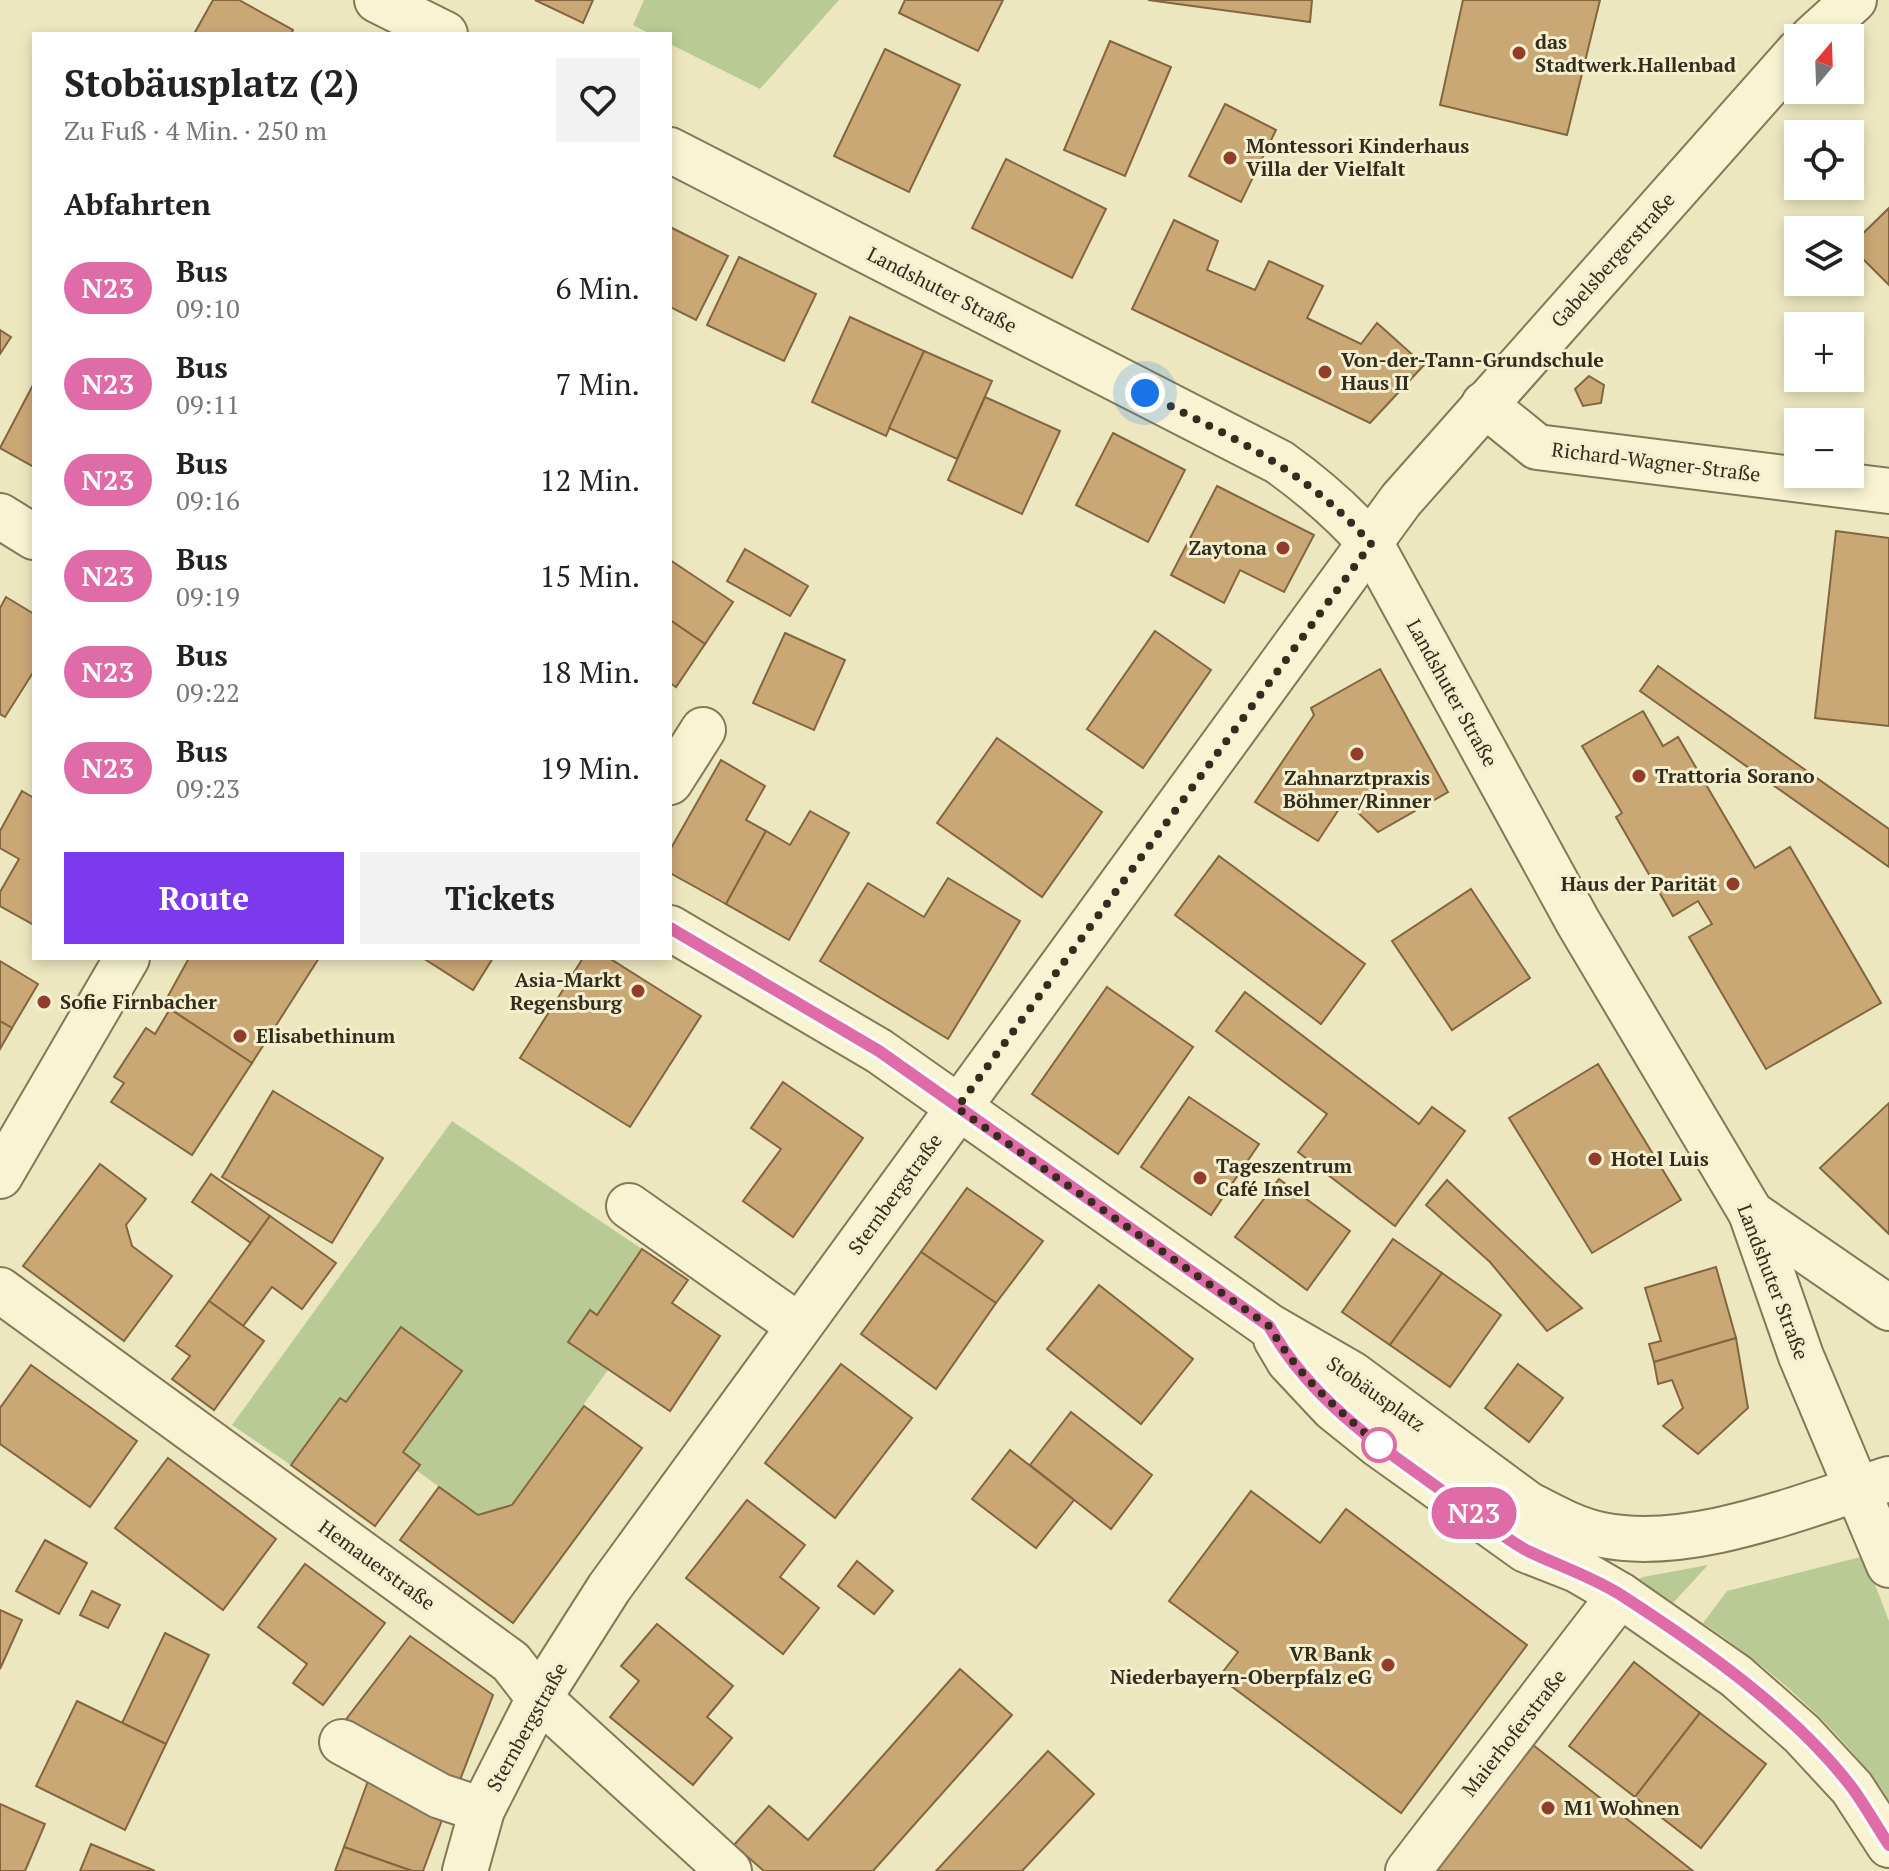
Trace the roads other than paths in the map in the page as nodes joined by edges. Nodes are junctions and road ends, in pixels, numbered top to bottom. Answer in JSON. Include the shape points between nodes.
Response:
{"nodes":[{"id":1,"x":377,"y":0,"type":"edge"},
{"id":2,"x":1854,"y":0,"type":"edge"},
{"id":3,"x":1827,"y":24,"type":"edge"},
{"id":4,"x":441,"y":32,"type":"edge"},
{"id":5,"x":1784,"y":68,"type":"edge"},
{"id":6,"x":672,"y":151,"type":"edge"},
{"id":7,"x":1484,"y":404,"type":"junction"},
{"id":8,"x":1889,"y":491,"type":"edge"},
{"id":9,"x":0,"y":516,"type":"edge"},
{"id":10,"x":32,"y":536,"type":"edge"},
{"id":11,"x":1371,"y":544,"type":"junction"},
{"id":12,"x":703,"y":730,"type":"dead end"},
{"id":13,"x":672,"y":779,"type":"edge"},
{"id":14,"x":672,"y":929,"type":"edge"},
{"id":15,"x":126,"y":960,"type":"edge"},
{"id":16,"x":957,"y":1108,"type":"junction"},
{"id":17,"x":0,"y":1176,"type":"edge"},
{"id":18,"x":629,"y":1206,"type":"dead end"},
{"id":19,"x":1751,"y":1213,"type":"junction"},
{"id":20,"x":0,"y":1290,"type":"edge"},
{"id":21,"x":1889,"y":1308,"type":"edge"},
{"id":22,"x":799,"y":1326,"type":"junction"},
{"id":23,"x":1269,"y":1326,"type":"junction"},
{"id":24,"x":1874,"y":1483,"type":"edge"},
{"id":25,"x":1705,"y":1534,"type":"junction"},
{"id":26,"x":1889,"y":1565,"type":"edge"},
{"id":27,"x":1577,"y":1570,"type":"junction"},
{"id":28,"x":1620,"y":1595,"type":"junction"},
{"id":29,"x":539,"y":1698,"type":"junction"},
{"id":30,"x":342,"y":1742,"type":"dead end"},
{"id":31,"x":482,"y":1810,"type":"junction"},
{"id":32,"x":1889,"y":1845,"type":"edge"},
{"id":33,"x":465,"y":1871,"type":"edge"},
{"id":34,"x":729,"y":1871,"type":"edge"},
{"id":35,"x":1408,"y":1871,"type":"edge"}],
"edges":[{"from":1,"to":4,"type":"street"},
{"from":2,"to":3,"type":"street"},
{"from":5,"to":7,"type":"street","name":"Gabelsbergerstraße"},
{"from":6,"to":11,"type":"street","name":"Landshuter Straße","via":[[1279,462],[1323,494]]},
{"from":7,"to":8,"type":"street","name":"Richard-Wagner-Straße","via":[[1537,447]]},
{"from":7,"to":11,"type":"street","name":"Gabelsbergerstraße","via":[[1401,500]]},
{"from":9,"to":10,"type":"street"},
{"from":11,"to":16,"type":"street","name":"Sternbergstraße"},
{"from":11,"to":19,"type":"street","name":"Landshuter Straße","via":[[1578,922]]},
{"from":12,"to":13,"type":"street"},
{"from":14,"to":16,"type":"street","via":[[879,1051]]},
{"from":15,"to":17,"type":"street"},
{"from":16,"to":22,"type":"street","name":"Sternbergstraße"},
{"from":16,"to":23,"type":"street"},
{"from":18,"to":22,"type":"street"},
{"from":19,"to":21,"type":"street"},
{"from":19,"to":24,"type":"street","name":"Landshuter Straße","via":[[1801,1356]]},
{"from":20,"to":29,"type":"street","name":"Hemauerstraße","via":[[511,1662]]},
{"from":22,"to":29,"type":"street","name":"Sternbergstraße","via":[[609,1588]]},
{"from":23,"to":25,"type":"street","name":"Stobäusplatz","via":[[1352,1374],[1528,1504],[1556,1518],[1602,1535]]},
{"from":23,"to":27,"type":"street","name":"Stobäusplatz","via":[[1289,1361],[1356,1427],[1526,1550]]},
{"from":24,"to":25,"type":"street","name":"Stobäusplatz"},
{"from":24,"to":26,"type":"street","name":"Landshuter Straße"},
{"from":25,"to":27,"type":"street","via":[[1656,1564],[1620,1571]]},
{"from":27,"to":28,"type":"street","name":"Stobäusplatz"},
{"from":28,"to":32,"type":"street","name":"Stobäusplatz","via":[[1736,1676],[1802,1734],[1852,1788]]},
{"from":28,"to":35,"type":"street","name":"Maierhoferstraße"},
{"from":29,"to":31,"type":"street","name":"Sternbergstraße"},
{"from":29,"to":34,"type":"street","name":"Hemauerstraße"},
{"from":30,"to":31,"type":"street","via":[[440,1796]]},
{"from":31,"to":33,"type":"street","name":"Sternbergstraße"}]}
